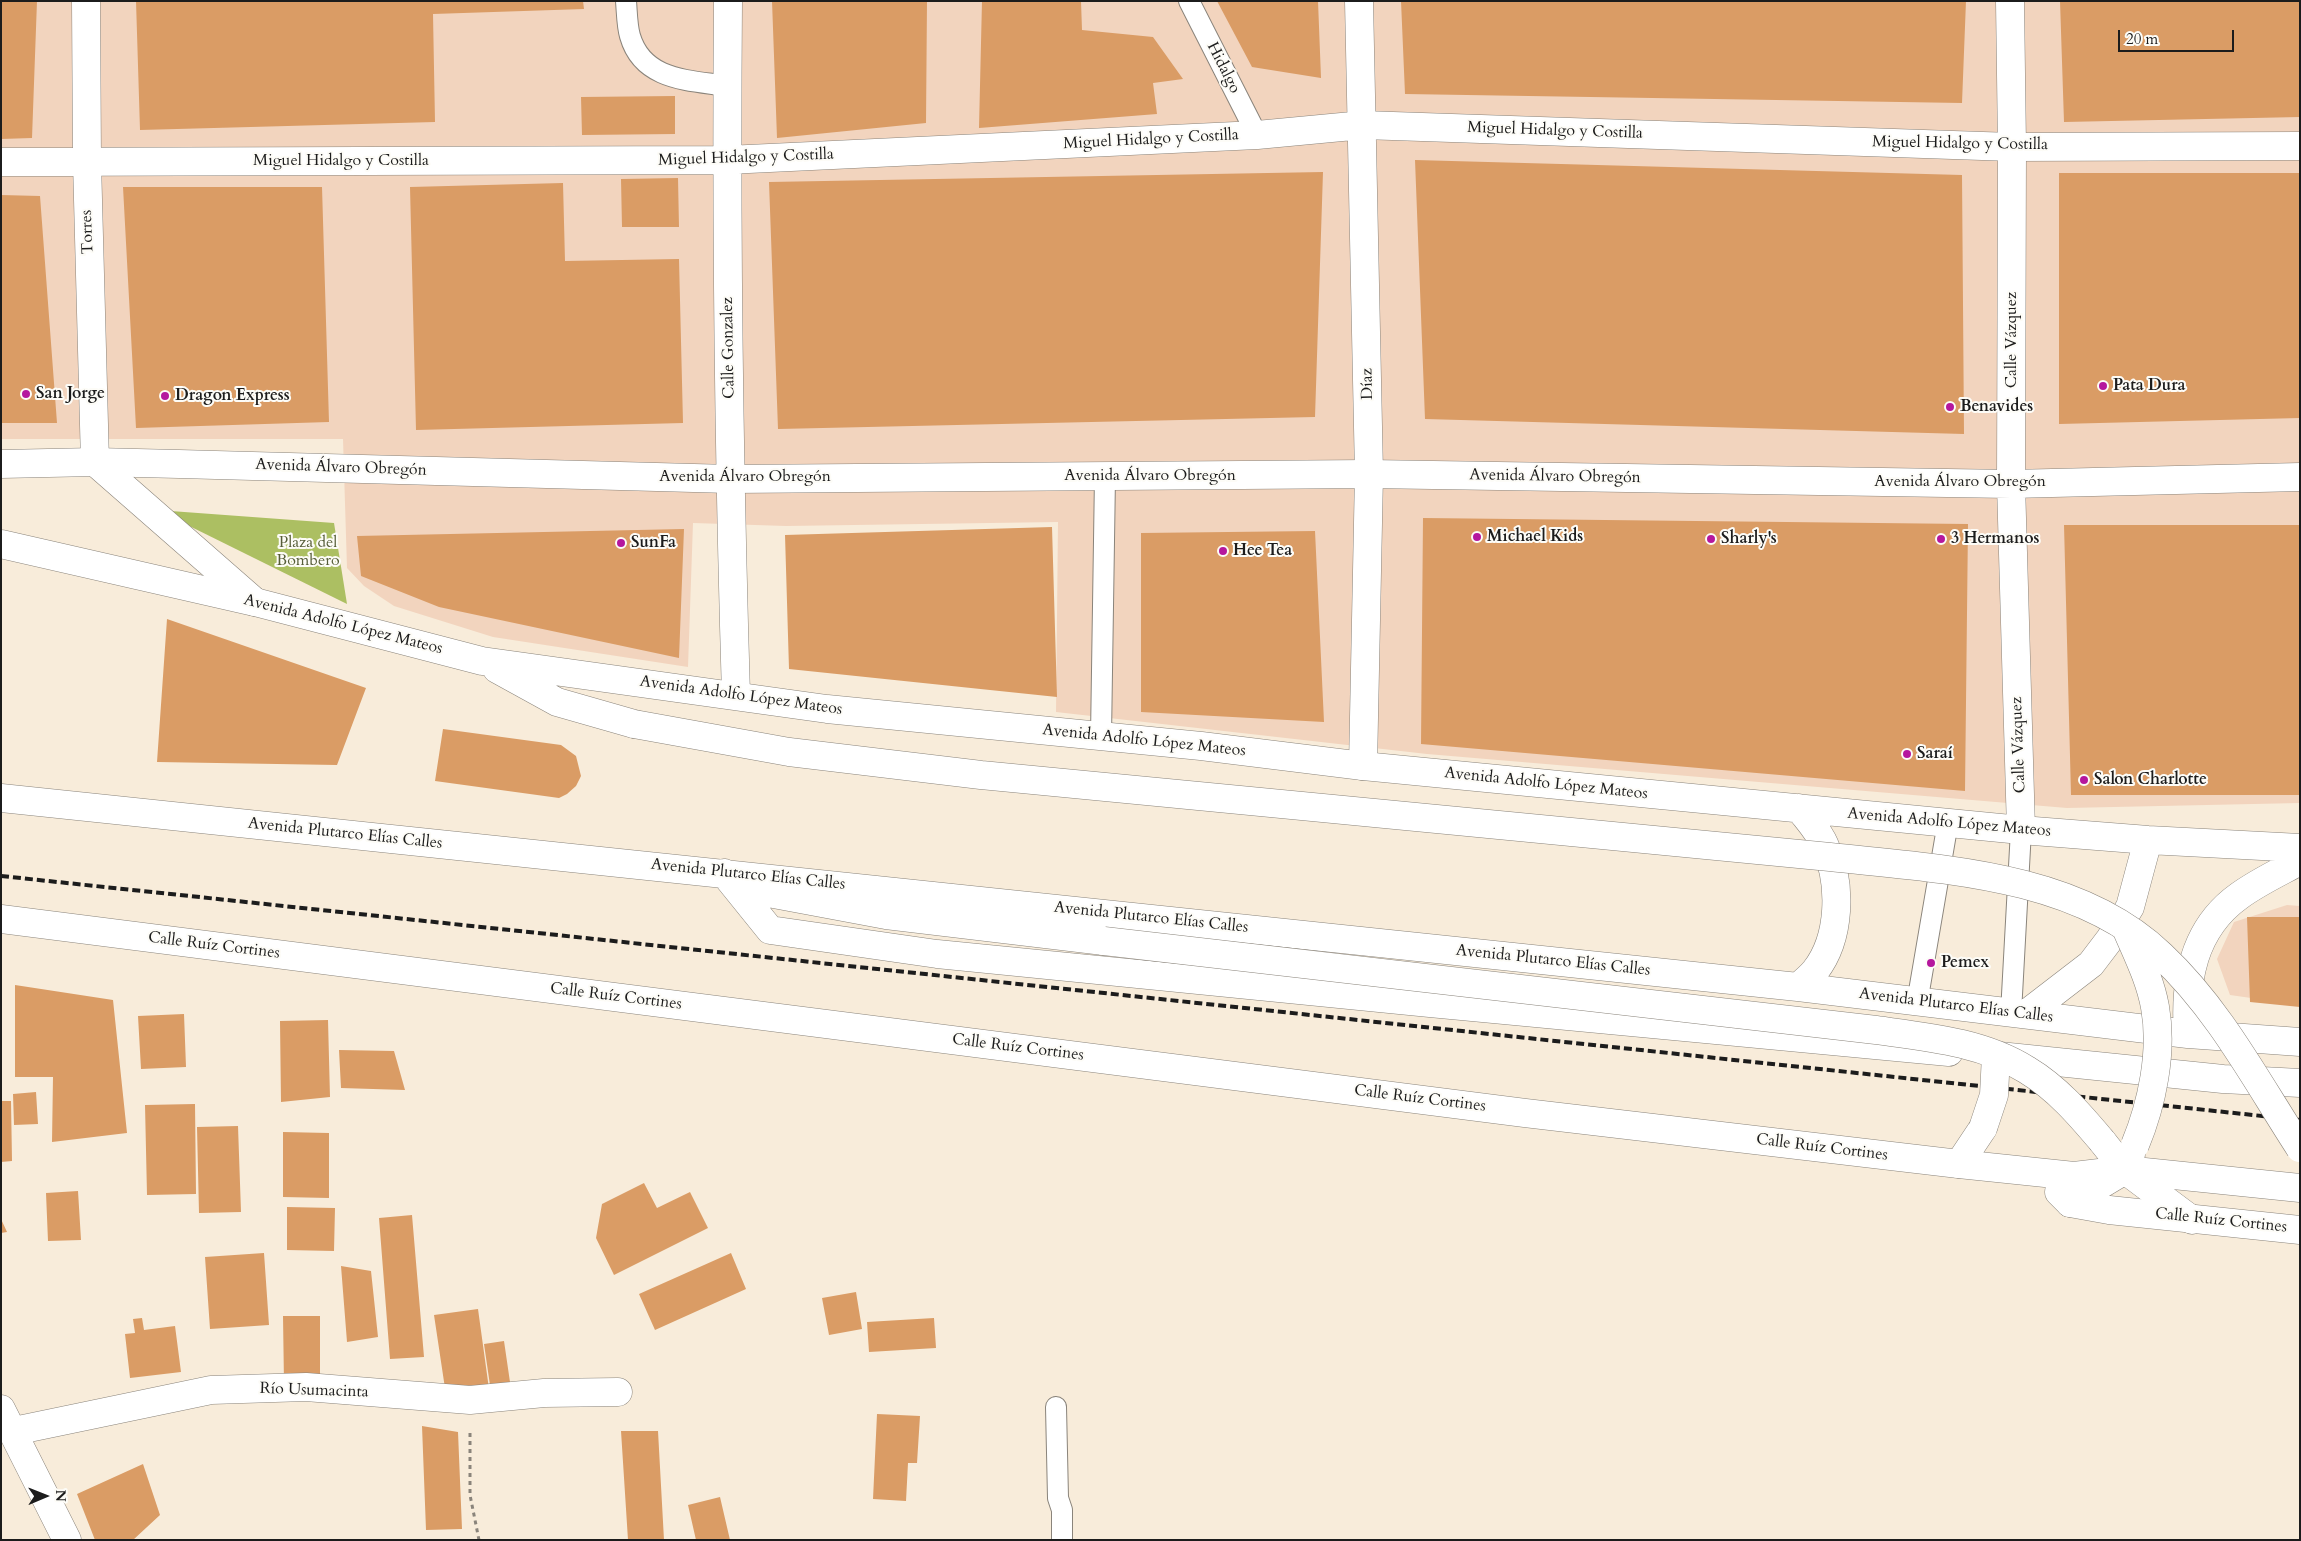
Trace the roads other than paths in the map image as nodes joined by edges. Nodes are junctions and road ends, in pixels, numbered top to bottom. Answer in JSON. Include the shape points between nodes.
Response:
{"nodes":[{"id":1,"x":86,"y":1,"type":"edge"},
{"id":2,"x":626,"y":1,"type":"edge"},
{"id":3,"x":728,"y":1,"type":"edge"},
{"id":4,"x":1189,"y":1,"type":"edge"},
{"id":5,"x":1359,"y":1,"type":"edge"},
{"id":6,"x":2010,"y":1,"type":"edge"},
{"id":7,"x":727,"y":86,"type":"junction"},
{"id":8,"x":1363,"y":125,"type":"junction"},
{"id":9,"x":1257,"y":135,"type":"junction"},
{"id":10,"x":2300,"y":146,"type":"edge"},
{"id":11,"x":2012,"y":147,"type":"junction"},
{"id":12,"x":727,"y":160,"type":"junction"},
{"id":13,"x":1,"y":162,"type":"edge"},
{"id":14,"x":86,"y":162,"type":"junction"},
{"id":15,"x":95,"y":462,"type":"junction"},
{"id":16,"x":1,"y":464,"type":"edge"},
{"id":17,"x":1369,"y":474,"type":"junction"},
{"id":18,"x":1104,"y":476,"type":"junction"},
{"id":19,"x":2300,"y":478,"type":"edge"},
{"id":20,"x":730,"y":479,"type":"junction"},
{"id":21,"x":2011,"y":484,"type":"junction"},
{"id":22,"x":1,"y":544,"type":"edge"},
{"id":23,"x":1,"y":555,"type":"edge"},
{"id":24,"x":50,"y":556,"type":"junction"},
{"id":25,"x":255,"y":602,"type":"junction"},
{"id":26,"x":482,"y":661,"type":"junction"},
{"id":27,"x":736,"y":695,"type":"junction"},
{"id":28,"x":1101,"y":736,"type":"junction"},
{"id":29,"x":1363,"y":766,"type":"junction"},
{"id":30,"x":1,"y":798,"type":"edge"},
{"id":31,"x":1798,"y":808,"type":"junction"},
{"id":32,"x":1948,"y":822,"type":"junction"},
{"id":33,"x":2021,"y":830,"type":"junction"},
{"id":34,"x":2148,"y":840,"type":"junction"},
{"id":35,"x":2300,"y":848,"type":"edge"},
{"id":36,"x":2300,"y":861,"type":"edge"},
{"id":37,"x":724,"y":873,"type":"junction"},
{"id":38,"x":1,"y":919,"type":"edge"},
{"id":39,"x":2125,"y":927,"type":"junction"},
{"id":40,"x":1798,"y":987,"type":"junction"},
{"id":41,"x":1917,"y":1002,"type":"junction"},
{"id":42,"x":2018,"y":1013,"type":"junction"},
{"id":43,"x":2188,"y":1034,"type":"junction"},
{"id":44,"x":2300,"y":1042,"type":"edge"},
{"id":45,"x":1996,"y":1054,"type":"junction"},
{"id":46,"x":2300,"y":1083,"type":"edge"},
{"id":47,"x":2300,"y":1148,"type":"edge"},
{"id":48,"x":2130,"y":1158,"type":"junction"},
{"id":49,"x":1960,"y":1164,"type":"junction"},
{"id":50,"x":2035,"y":1171,"type":"junction"},
{"id":51,"x":2300,"y":1188,"type":"edge"},
{"id":52,"x":2070,"y":1203,"type":"junction"},
{"id":53,"x":2192,"y":1220,"type":"junction"},
{"id":54,"x":2300,"y":1230,"type":"edge"},
{"id":55,"x":618,"y":1392,"type":"dead end"},
{"id":56,"x":1056,"y":1407,"type":"dead end"},
{"id":57,"x":8,"y":1420,"type":"edge"},
{"id":58,"x":67,"y":1540,"type":"edge"},
{"id":59,"x":1062,"y":1540,"type":"edge"}],
"edges":[{"from":1,"to":14,"type":"main road","name":"Torres"},
{"from":2,"to":7,"type":"lane","via":[[629,35],[646,64],[667,77]]},
{"from":3,"to":7,"type":"main road","name":"Calle Gonzalez"},
{"from":4,"to":9,"type":"lane","name":"Hidalgo"},
{"from":5,"to":8,"type":"main road","name":"Díaz"},
{"from":6,"to":11,"type":"main road","name":"Calle Vázquez"},
{"from":7,"to":12,"type":"main road","name":"Calle Gonzalez"},
{"from":8,"to":9,"type":"main road","name":"Miguel Hidalgo y Costilla"},
{"from":8,"to":11,"type":"main road","name":"Miguel Hidalgo y Costilla"},
{"from":8,"to":17,"type":"main road","name":"Díaz"},
{"from":9,"to":12,"type":"main road","name":"Miguel Hidalgo y Costilla"},
{"from":10,"to":11,"type":"main road","name":"Miguel Hidalgo y Costilla"},
{"from":11,"to":21,"type":"main road","name":"Calle Vázquez"},
{"from":12,"to":14,"type":"main road","name":"Miguel Hidalgo y Costilla"},
{"from":12,"to":20,"type":"main road","name":"Calle Gonzalez"},
{"from":13,"to":14,"type":"main road","name":"Miguel Hidalgo y Costilla"},
{"from":14,"to":15,"type":"main road","name":"Torres"},
{"from":15,"to":16,"type":"main road","name":"Avenida Álvaro Obregón"},
{"from":15,"to":20,"type":"main road","name":"Avenida Álvaro Obregón"},
{"from":15,"to":25,"type":"main road"},
{"from":17,"to":18,"type":"main road","name":"Avenida Álvaro Obregón"},
{"from":17,"to":21,"type":"main road","name":"Avenida Álvaro Obregón"},
{"from":17,"to":29,"type":"main road","name":"Díaz"},
{"from":18,"to":20,"type":"main road","name":"Avenida Álvaro Obregón"},
{"from":18,"to":28,"type":"lane"},
{"from":19,"to":21,"type":"main road","name":"Avenida Álvaro Obregón"},
{"from":20,"to":27,"type":"main road","name":"Calle Gonzalez"},
{"from":21,"to":33,"type":"main road","name":"Calle Vázquez"},
{"from":22,"to":24,"type":"main road","name":"Avenida Adolfo López Mateos"},
{"from":23,"to":24,"type":"main road"},
{"from":24,"to":25,"type":"main road","name":"Avenida Adolfo López Mateos"},
{"from":25,"to":26,"type":"main road","name":"Avenida Adolfo López Mateos"},
{"from":26,"to":27,"type":"main road","name":"Avenida Adolfo López Mateos"},
{"from":26,"to":39,"type":"main road","bridge":true,"via":[[557,702],[634,724],[789,752],[981,775],[1942,869],[2014,882],[2080,901]]},
{"from":27,"to":28,"type":"main road","name":"Avenida Adolfo López Mateos","via":[[837,710]]},
{"from":28,"to":29,"type":"main road","name":"Avenida Adolfo López Mateos"},
{"from":29,"to":31,"type":"main road","name":"Avenida Adolfo López Mateos"},
{"from":30,"to":37,"type":"main road","name":"Avenida Plutarco Elías Calles"},
{"from":31,"to":32,"type":"main road","name":"Avenida Adolfo López Mateos"},
{"from":31,"to":40,"type":"main road","via":[[1826,846],[1836,904],[1828,949],[1815,971]]},
{"from":32,"to":33,"type":"main road","name":"Avenida Adolfo López Mateos"},
{"from":32,"to":41,"type":"lane"},
{"from":33,"to":34,"type":"main road","name":"Avenida Adolfo López Mateos"},
{"from":33,"to":42,"type":"lane"},
{"from":34,"to":35,"type":"main road","name":"Avenida Adolfo López Mateos"},
{"from":34,"to":42,"type":"main road","via":[[2130,907],[2110,939],[2091,964]]},
{"from":36,"to":43,"type":"main road","via":[[2238,896],[2215,918],[2197,949],[2189,982]]},
{"from":37,"to":40,"type":"main road","name":"Avenida Plutarco Elías Calles"},
{"from":37,"to":45,"type":"main road","bridge":true,"via":[[762,892],[886,916],[1876,1030],[1968,1045]]},
{"from":37,"to":46,"type":"main road","via":[[770,930],[938,954],[2223,1079]]},
{"from":38,"to":49,"type":"main road","name":"Calle Ruíz Cortines","via":[[1526,1113]]},
{"from":39,"to":47,"type":"main road","bridge":true,"via":[[2161,954],[2215,1016]]},
{"from":39,"to":48,"type":"main road","bridge":true,"via":[[2146,975],[2155,1008],[2154,1082]]},
{"from":40,"to":41,"type":"main road","name":"Avenida Plutarco Elías Calles"},
{"from":41,"to":42,"type":"main road","name":"Avenida Plutarco Elías Calles"},
{"from":42,"to":43,"type":"main road","name":"Avenida Plutarco Elías Calles"},
{"from":43,"to":44,"type":"main road","name":"Avenida Plutarco Elías Calles"},
{"from":45,"to":48,"type":"main road","bridge":true,"via":[[2027,1070],[2070,1105],[2102,1141]]},
{"from":45,"to":49,"type":"main road","bridge":true,"via":[[1994,1094],[1983,1128]]},
{"from":48,"to":50,"type":"main road","name":"Calle Ruíz Cortines","via":[[2074,1176]]},
{"from":48,"to":51,"type":"main road","name":"Calle Ruíz Cortines"},
{"from":48,"to":52,"type":"main road"},
{"from":48,"to":53,"type":"main road"},
{"from":49,"to":50,"type":"main road","name":"Calle Ruíz Cortines"},
{"from":50,"to":52,"type":"main road"},
{"from":52,"to":53,"type":"main road","name":"Calle Ruíz Cortines"},
{"from":53,"to":54,"type":"main road","name":"Calle Ruíz Cortines"},
{"from":55,"to":57,"type":"main road","name":"Río Usumacinta","via":[[544,1393],[470,1400],[306,1388],[211,1390]]},
{"from":56,"to":59,"type":"lane"},
{"from":57,"to":58,"type":"main road"}]}
